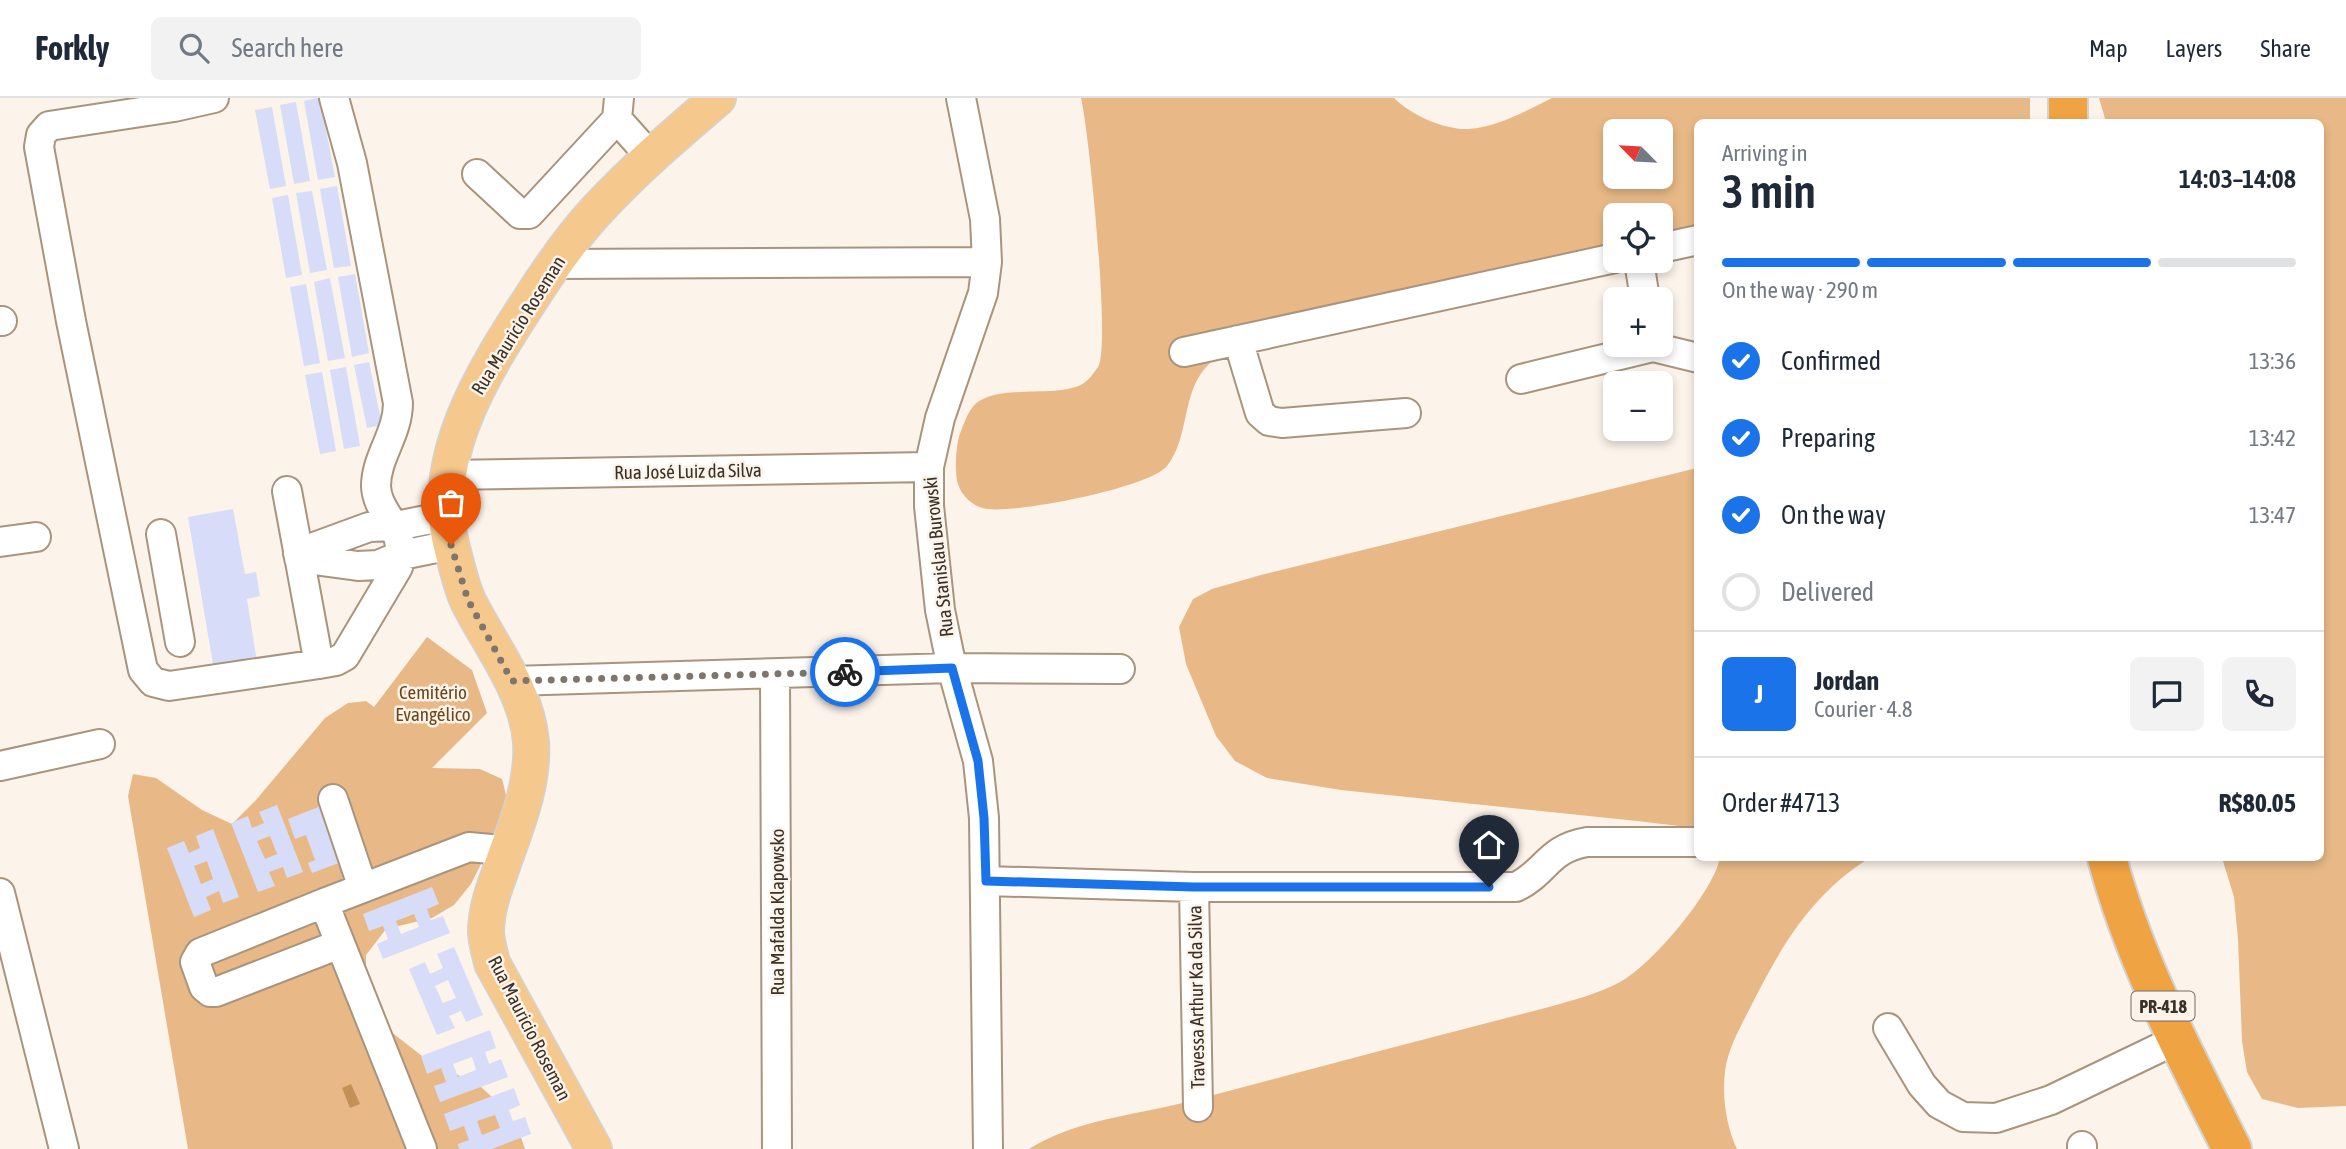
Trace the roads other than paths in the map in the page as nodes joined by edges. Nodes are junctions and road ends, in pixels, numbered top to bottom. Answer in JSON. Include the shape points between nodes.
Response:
{"nodes":[{"id":1,"x":214,"y":98,"type":"edge"},
{"id":2,"x":334,"y":98,"type":"edge"},
{"id":3,"x":718,"y":98,"type":"edge"},
{"id":4,"x":961,"y":98,"type":"edge"},
{"id":5,"x":2068,"y":98,"type":"edge"},
{"id":6,"x":174,"y":102,"type":"edge"},
{"id":7,"x":618,"y":108,"type":"edge"},
{"id":8,"x":2068,"y":119,"type":"edge"},
{"id":9,"x":650,"y":156,"type":"junction"},
{"id":10,"x":477,"y":174,"type":"dead end"},
{"id":11,"x":1694,"y":241,"type":"edge"},
{"id":12,"x":1673,"y":245,"type":"edge"},
{"id":13,"x":1603,"y":261,"type":"edge"},
{"id":14,"x":987,"y":262,"type":"junction"},
{"id":15,"x":553,"y":264,"type":"junction"},
{"id":16,"x":1238,"y":340,"type":"junction"},
{"id":17,"x":1673,"y":351,"type":"edge"},
{"id":18,"x":1184,"y":352,"type":"dead end"},
{"id":19,"x":1609,"y":357,"type":"edge"},
{"id":20,"x":1694,"y":357,"type":"edge"},
{"id":21,"x":1521,"y":379,"type":"dead end"},
{"id":22,"x":1406,"y":414,"type":"dead end"},
{"id":23,"x":929,"y":467,"type":"junction"},
{"id":24,"x":447,"y":475,"type":"junction"},
{"id":25,"x":287,"y":491,"type":"dead end"},
{"id":26,"x":396,"y":526,"type":"junction"},
{"id":27,"x":352,"y":531,"type":"junction"},
{"id":28,"x":449,"y":531,"type":"junction"},
{"id":29,"x":161,"y":534,"type":"dead end"},
{"id":30,"x":36,"y":537,"type":"dead end"},
{"id":31,"x":0,"y":542,"type":"edge"},
{"id":32,"x":299,"y":555,"type":"junction"},
{"id":33,"x":401,"y":555,"type":"junction"},
{"id":34,"x":358,"y":566,"type":"junction"},
{"id":35,"x":171,"y":588,"type":"junction"},
{"id":36,"x":128,"y":596,"type":"junction"},
{"id":37,"x":180,"y":642,"type":"dead end"},
{"id":38,"x":318,"y":664,"type":"junction"},
{"id":39,"x":952,"y":668,"type":"junction"},
{"id":40,"x":1120,"y":670,"type":"dead end"},
{"id":41,"x":775,"y":674,"type":"junction"},
{"id":42,"x":512,"y":681,"type":"junction"},
{"id":43,"x":100,"y":744,"type":"dead end"},
{"id":44,"x":0,"y":766,"type":"edge"},
{"id":45,"x":333,"y":799,"type":"dead end"},
{"id":46,"x":1694,"y":842,"type":"edge"},
{"id":47,"x":506,"y":855,"type":"junction"},
{"id":48,"x":2108,"y":861,"type":"edge"},
{"id":49,"x":986,"y":881,"type":"junction"},
{"id":50,"x":1194,"y":887,"type":"junction"},
{"id":51,"x":363,"y":888,"type":"junction"},
{"id":52,"x":0,"y":893,"type":"edge"},
{"id":53,"x":324,"y":903,"type":"junction"},
{"id":54,"x":340,"y":944,"type":"junction"},
{"id":55,"x":1888,"y":1027,"type":"dead end"},
{"id":56,"x":2178,"y":1039,"type":"junction"},
{"id":57,"x":1198,"y":1107,"type":"dead end"},
{"id":58,"x":64,"y":1149,"type":"edge"},
{"id":59,"x":422,"y":1149,"type":"edge"},
{"id":60,"x":594,"y":1149,"type":"edge"},
{"id":61,"x":777,"y":1149,"type":"edge"},
{"id":62,"x":988,"y":1149,"type":"edge"},
{"id":63,"x":2232,"y":1149,"type":"edge"}],
"edges":[{"from":1,"to":6,"type":"street"},
{"from":2,"to":26,"type":"street","via":[[352,163],[398,403],[395,429],[376,487]]},
{"from":3,"to":9,"type":"main road","name":"Rua Mauricio Roseman"},
{"from":4,"to":14,"type":"street","name":"Rua Stanislau Burowski","via":[[985,219]]},
{"from":5,"to":8,"type":"highway"},
{"from":6,"to":36,"type":"street","via":[[49,126],[39,147]]},
{"from":7,"to":9,"type":"street"},
{"from":7,"to":10,"type":"street","via":[[529,214],[520,214]]},
{"from":9,"to":15,"type":"main road","name":"Rua Mauricio Roseman"},
{"from":11,"to":12,"type":"street"},
{"from":13,"to":16,"type":"street"},
{"from":14,"to":15,"type":"street"},
{"from":14,"to":23,"type":"street","name":"Rua Stanislau Burowski","via":[[983,293],[940,418]]},
{"from":15,"to":24,"type":"main road","name":"Rua Mauricio Roseman","via":[[469,402]]},
{"from":16,"to":18,"type":"street"},
{"from":16,"to":22,"type":"street","via":[[1260,413],[1269,421]]},
{"from":17,"to":20,"type":"street"},
{"from":19,"to":21,"type":"street"},
{"from":23,"to":24,"type":"street","name":"Rua José Luiz da Silva"},
{"from":23,"to":39,"type":"street","name":"Rua Stanislau Burowski","via":[[940,610]]},
{"from":24,"to":28,"type":"main road","name":"Rua Mauricio Roseman"},
{"from":25,"to":32,"type":"street"},
{"from":26,"to":27,"type":"street"},
{"from":26,"to":28,"type":"street"},
{"from":26,"to":33,"type":"street"},
{"from":27,"to":32,"type":"street"},
{"from":27,"to":34,"type":"street"},
{"from":28,"to":33,"type":"street"},
{"from":28,"to":42,"type":"main road","name":"Rua Mauricio Roseman","via":[[468,600]]},
{"from":29,"to":35,"type":"street"},
{"from":30,"to":31,"type":"street"},
{"from":32,"to":34,"type":"street"},
{"from":32,"to":38,"type":"street"},
{"from":33,"to":34,"type":"street","via":[[378,565]]},
{"from":33,"to":38,"type":"street","via":[[395,576],[345,656]]},
{"from":35,"to":36,"type":"street"},
{"from":35,"to":37,"type":"street"},
{"from":36,"to":38,"type":"street","via":[[143,670],[153,682],[169,686]]},
{"from":39,"to":40,"type":"street"},
{"from":39,"to":41,"type":"street"},
{"from":39,"to":49,"type":"street","name":"Rua Stanislau Burowski","via":[[978,761]]},
{"from":41,"to":42,"type":"street"},
{"from":41,"to":61,"type":"street","name":"Rua Mafalda Klapowsko"},
{"from":42,"to":47,"type":"main road","name":"Rua Mauricio Roseman","via":[[529,721],[532,763]]},
{"from":43,"to":44,"type":"street"},
{"from":45,"to":51,"type":"street"},
{"from":46,"to":50,"type":"street","via":[[1570,845],[1516,887]]},
{"from":47,"to":51,"type":"street","via":[[469,847]]},
{"from":47,"to":60,"type":"main road","name":"Rua Mauricio Roseman","via":[[489,904],[485,933],[492,962]]},
{"from":48,"to":56,"type":"highway","number":"PR-418","via":[[2140,953]]},
{"from":49,"to":50,"type":"street"},
{"from":49,"to":62,"type":"street","name":"Rua Stanislau Burowski"},
{"from":50,"to":57,"type":"street","name":"Travessa Arthur Ka da Silva"},
{"from":51,"to":53,"type":"street"},
{"from":52,"to":58,"type":"street"},
{"from":53,"to":54,"type":"street"},
{"from":53,"to":54,"type":"street","via":[[200,953],[195,962],[204,988],[216,992]]},
{"from":54,"to":59,"type":"street"},
{"from":55,"to":56,"type":"street","via":[[1922,1085],[1939,1104],[1963,1117],[1996,1118],[2051,1100]]},
{"from":56,"to":63,"type":"highway","number":"PR-418"}]}
